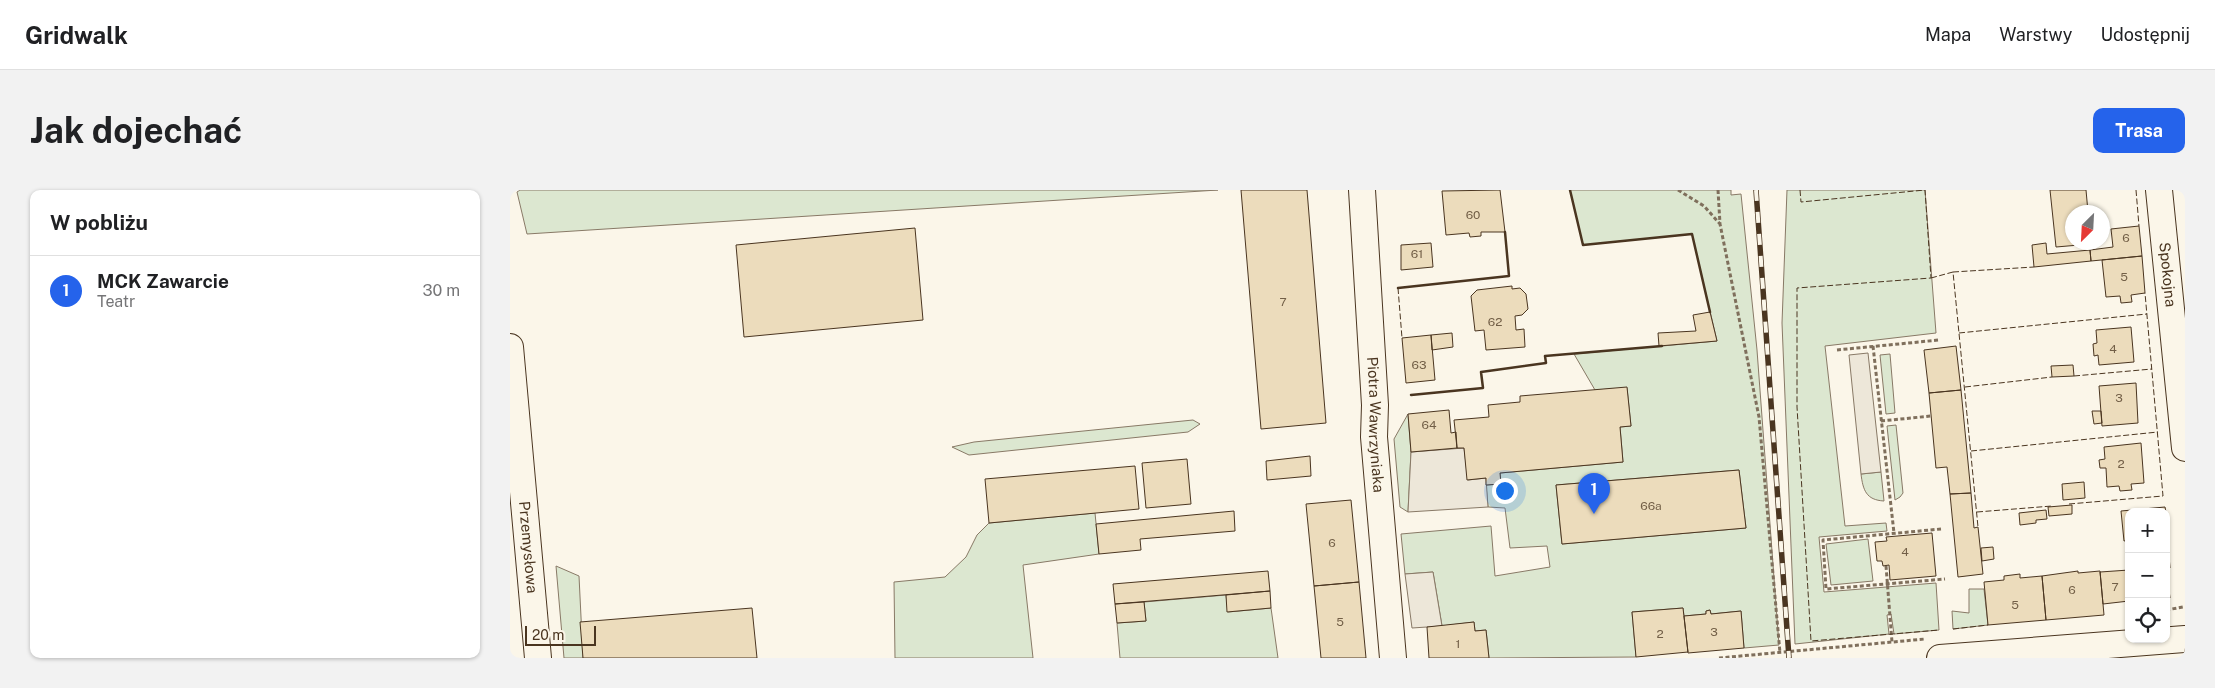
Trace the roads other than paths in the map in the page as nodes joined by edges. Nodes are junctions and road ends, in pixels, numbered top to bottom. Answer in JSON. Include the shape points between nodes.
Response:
{"nodes":[{"id":1,"x":1362,"y":190,"type":"edge"},
{"id":2,"x":2159,"y":190,"type":"edge"},
{"id":3,"x":510,"y":347,"type":"edge"},
{"id":4,"x":2185,"y":448,"type":"edge"},
{"id":5,"x":2185,"y":639,"type":"edge"},
{"id":6,"x":538,"y":658,"type":"edge"},
{"id":7,"x":1393,"y":658,"type":"edge"},
{"id":8,"x":1940,"y":658,"type":"edge"}],
"edges":[{"from":1,"to":7,"type":"street","name":"Piotra Wawrzyniaka","via":[[1375,405],[1374,438]]},
{"from":2,"to":4,"type":"street","name":"Spokojna"},
{"from":3,"to":6,"type":"street","name":"Przemysłowa"},
{"from":5,"to":8,"type":"street"}]}
